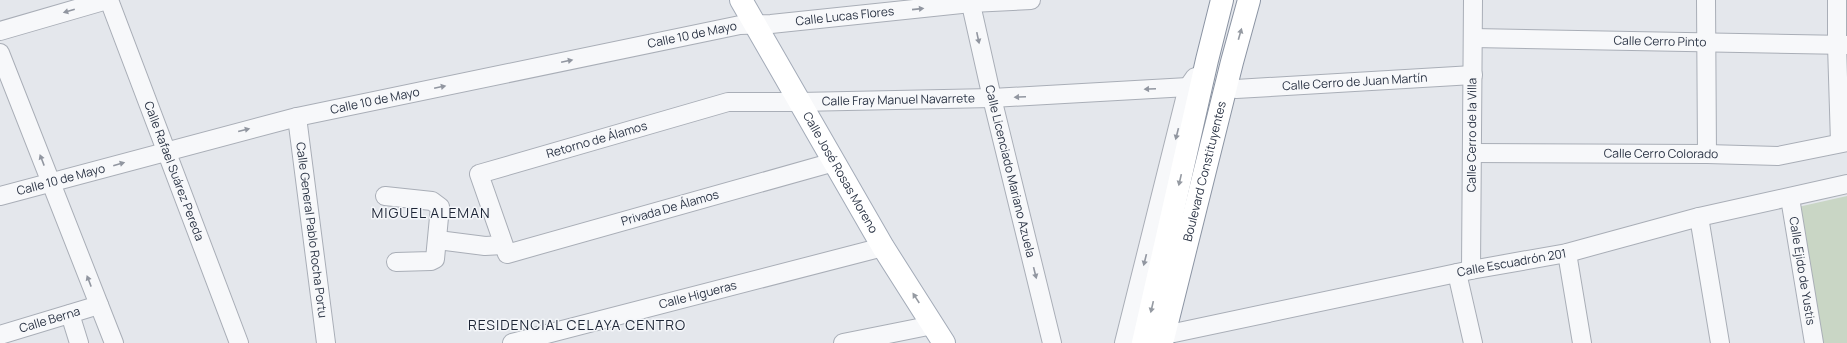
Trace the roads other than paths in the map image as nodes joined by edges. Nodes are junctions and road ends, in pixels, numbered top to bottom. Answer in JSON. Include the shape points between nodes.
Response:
{"nodes":[{"id":1,"x":108,"y":0,"type":"edge"},
{"id":2,"x":741,"y":0,"type":"edge"},
{"id":3,"x":1031,"y":0,"type":"edge"},
{"id":4,"x":1222,"y":0,"type":"edge"},
{"id":5,"x":1249,"y":0,"type":"edge"},
{"id":6,"x":1473,"y":0,"type":"edge"},
{"id":7,"x":1706,"y":0,"type":"edge"},
{"id":8,"x":1837,"y":0,"type":"edge"},
{"id":9,"x":970,"y":2,"type":"edge"},
{"id":10,"x":754,"y":24,"type":"junction"},
{"id":11,"x":0,"y":30,"type":"edge"},
{"id":12,"x":1473,"y":38,"type":"junction"},
{"id":13,"x":1706,"y":43,"type":"junction"},
{"id":14,"x":1842,"y":45,"type":"edge"},
{"id":15,"x":0,"y":53,"type":"edge"},
{"id":16,"x":1207,"y":60,"type":"junction"},
{"id":17,"x":1232,"y":62,"type":"junction"},
{"id":18,"x":1473,"y":75,"type":"junction"},
{"id":19,"x":1188,"y":87,"type":"junction"},
{"id":20,"x":1236,"y":89,"type":"junction"},
{"id":21,"x":992,"y":98,"type":"junction"},
{"id":22,"x":799,"y":102,"type":"junction"},
{"id":23,"x":297,"y":117,"type":"junction"},
{"id":24,"x":1843,"y":142,"type":"edge"},
{"id":25,"x":166,"y":150,"type":"junction"},
{"id":26,"x":1472,"y":154,"type":"junction"},
{"id":27,"x":1708,"y":154,"type":"junction"},
{"id":28,"x":834,"y":162,"type":"junction"},
{"id":29,"x":51,"y":183,"type":"junction"},
{"id":30,"x":1847,"y":184,"type":"edge"},
{"id":31,"x":0,"y":196,"type":"edge"},
{"id":32,"x":385,"y":196,"type":"dead end"},
{"id":33,"x":1790,"y":198,"type":"junction"},
{"id":34,"x":1699,"y":217,"type":"junction"},
{"id":35,"x":438,"y":240,"type":"junction"},
{"id":36,"x":883,"y":247,"type":"junction"},
{"id":37,"x":505,"y":250,"type":"junction"},
{"id":38,"x":1567,"y":253,"type":"junction"},
{"id":39,"x":396,"y":262,"type":"dead end"},
{"id":40,"x":1464,"y":272,"type":"junction"},
{"id":41,"x":99,"y":305,"type":"junction"},
{"id":42,"x":70,"y":314,"type":"junction"},
{"id":43,"x":933,"y":324,"type":"junction"},
{"id":44,"x":0,"y":335,"type":"edge"},
{"id":45,"x":1169,"y":340,"type":"edge"},
{"id":46,"x":78,"y":343,"type":"edge"},
{"id":47,"x":114,"y":343,"type":"edge"},
{"id":48,"x":239,"y":343,"type":"edge"},
{"id":49,"x":326,"y":343,"type":"edge"},
{"id":50,"x":512,"y":343,"type":"edge"},
{"id":51,"x":843,"y":343,"type":"edge"},
{"id":52,"x":944,"y":343,"type":"edge"},
{"id":53,"x":1052,"y":343,"type":"edge"},
{"id":54,"x":1124,"y":343,"type":"edge"},
{"id":55,"x":1144,"y":343,"type":"edge"},
{"id":56,"x":1473,"y":343,"type":"edge"},
{"id":57,"x":1582,"y":343,"type":"edge"},
{"id":58,"x":1720,"y":343,"type":"edge"},
{"id":59,"x":1814,"y":343,"type":"edge"}],
"edges":[{"from":1,"to":11,"type":"street","one_way":true},
{"from":1,"to":25,"type":"street","name":"Calle Rafael Suárez Pereda"},
{"from":2,"to":10,"type":"main road","name":"Calle José Rosas Moreno"},
{"from":3,"to":9,"type":"street","name":"Calle Lucas Flores"},
{"from":4,"to":16,"type":"main road","name":"Boulevard Constituyentes"},
{"from":17,"to":5,"type":"main road","name":"Boulevard Constituyentes","one_way":true},
{"from":6,"to":12,"type":"street","name":"Calle Cerro de la Villa"},
{"from":7,"to":13,"type":"street"},
{"from":8,"to":14,"type":"street"},
{"from":10,"to":9,"type":"street","name":"Calle Lucas Flores","one_way":true},
{"from":9,"to":21,"type":"street","name":"Calle Licenciado Mariano Azuela","one_way":true},
{"from":10,"to":22,"type":"main road","name":"Calle José Rosas Moreno"},
{"from":23,"to":10,"type":"street","name":"Calle 10 de Mayo","one_way":true},
{"from":12,"to":13,"type":"street","name":"Calle Cerro Pinto"},
{"from":12,"to":18,"type":"street","name":"Calle Cerro de la Villa"},
{"from":13,"to":14,"type":"street","name":"Calle Cerro Pinto"},
{"from":13,"to":27,"type":"street"},
{"from":14,"to":24,"type":"street"},
{"from":29,"to":15,"type":"street","one_way":true},
{"from":16,"to":19,"type":"street"},
{"from":16,"to":55,"type":"main road","name":"Boulevard Constituyentes","one_way":true},
{"from":17,"to":20,"type":"street"},
{"from":17,"to":45,"type":"main road","name":"Boulevard Constituyentes"},
{"from":18,"to":20,"type":"street","name":"Calle Cerro de Juan Martín"},
{"from":18,"to":26,"type":"street","name":"Calle Cerro de la Villa"},
{"from":19,"to":21,"type":"street","name":"Calle Fray Manuel Navarrete","one_way":true},
{"from":19,"to":54,"type":"street","one_way":true},
{"from":20,"to":45,"type":"street"},
{"from":21,"to":22,"type":"street","name":"Calle Fray Manuel Navarrete"},
{"from":21,"to":53,"type":"street","name":"Calle Licenciado Mariano Azuela","one_way":true},
{"from":22,"to":28,"type":"main road","name":"Calle José Rosas Moreno"},
{"from":22,"to":37,"type":"street","name":"Retorno de Álamos","via":[[728,102],[479,174]]},
{"from":25,"to":23,"type":"street","name":"Calle 10 de Mayo","one_way":true},
{"from":23,"to":49,"type":"street","name":"Calle General Pablo Rocha Portu"},
{"from":24,"to":27,"type":"street","name":"Calle Cerro Colorado","via":[[1778,156]]},
{"from":29,"to":25,"type":"street","name":"Calle 10 de Mayo","one_way":true},
{"from":25,"to":48,"type":"street","name":"Calle Rafael Suárez Pereda"},
{"from":26,"to":27,"type":"street","name":"Calle Cerro Colorado"},
{"from":26,"to":40,"type":"street","name":"Calle Cerro de la Villa"},
{"from":28,"to":36,"type":"main road","name":"Calle José Rosas Moreno"},
{"from":28,"to":37,"type":"street","name":"Privada De Álamos"},
{"from":29,"to":31,"type":"street","name":"Calle 10 de Mayo"},
{"from":41,"to":29,"type":"street","one_way":true},
{"from":30,"to":33,"type":"street","name":"Calle Escuadrón 201"},
{"from":32,"to":35,"type":"street","via":[[432,201],[437,204],[440,207]]},
{"from":33,"to":34,"type":"street","name":"Calle Escuadrón 201"},
{"from":33,"to":59,"type":"street","name":"Calle Ejido de Yustis"},
{"from":34,"to":38,"type":"street","name":"Calle Escuadrón 201"},
{"from":34,"to":58,"type":"street"},
{"from":35,"to":37,"type":"street","name":"Privada De Álamos"},
{"from":35,"to":39,"type":"street","via":[[437,254],[432,261]]},
{"from":43,"to":36,"type":"main road","name":"Calle José Rosas Moreno","one_way":true},
{"from":36,"to":50,"type":"street","name":"Calle Higueras"},
{"from":38,"to":40,"type":"street","name":"Calle Escuadrón 201"},
{"from":38,"to":57,"type":"street"},
{"from":40,"to":45,"type":"street","name":"Calle Escuadrón 201"},
{"from":40,"to":56,"type":"street","name":"Calle Cerro de la Villa"},
{"from":41,"to":42,"type":"street","name":"Calle Berna"},
{"from":41,"to":47,"type":"street"},
{"from":42,"to":44,"type":"street","name":"Calle Berna"},
{"from":42,"to":46,"type":"street"},
{"from":43,"to":51,"type":"street"},
{"from":43,"to":52,"type":"main road","name":"Calle José Rosas Moreno"}]}
